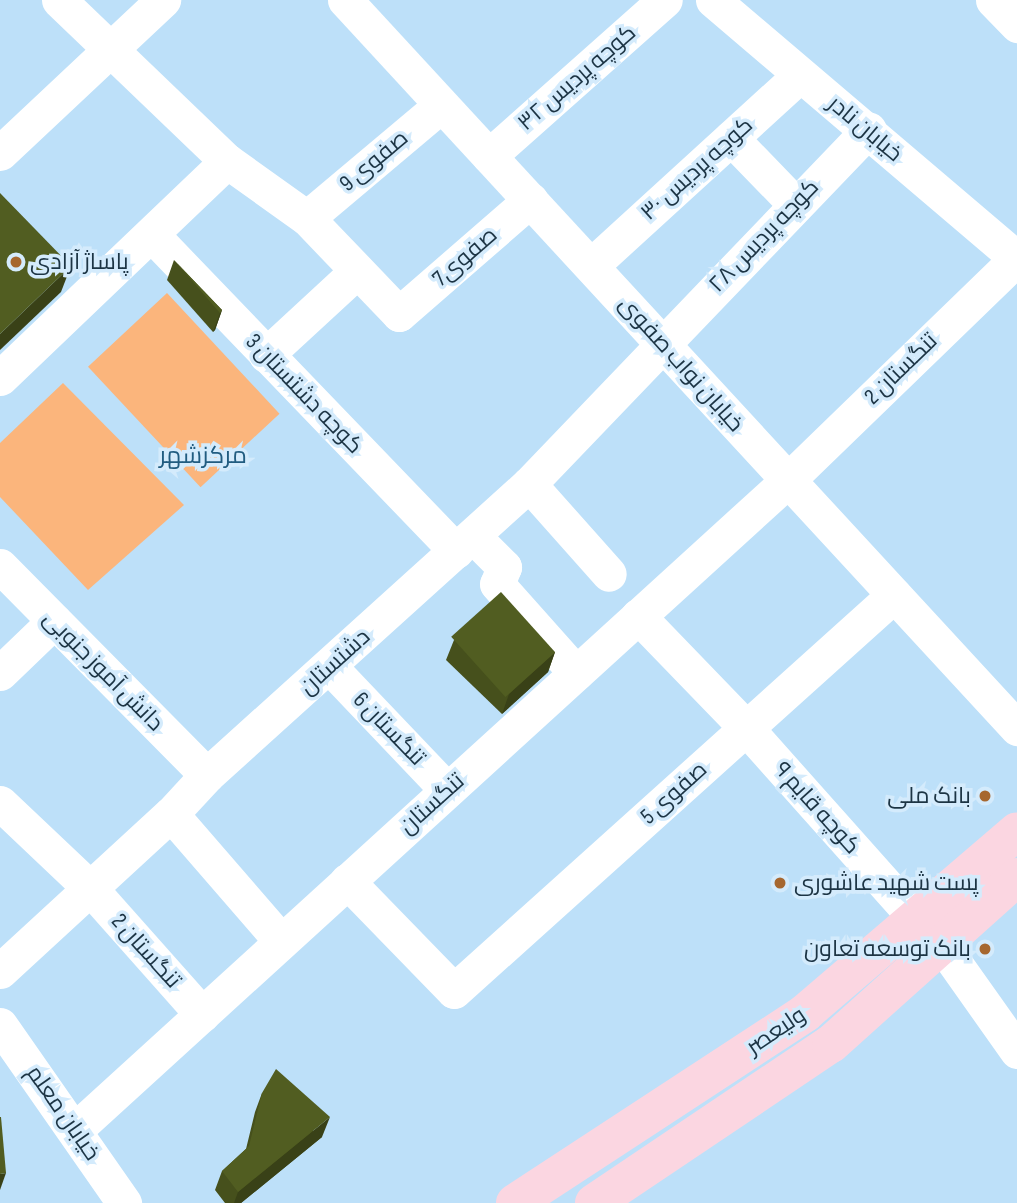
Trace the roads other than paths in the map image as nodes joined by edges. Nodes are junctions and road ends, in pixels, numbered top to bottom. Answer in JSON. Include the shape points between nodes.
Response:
{"nodes":[{"id":1,"x":59,"y":0,"type":"edge"},
{"id":2,"x":163,"y":0,"type":"edge"},
{"id":3,"x":345,"y":0,"type":"edge"},
{"id":4,"x":665,"y":0,"type":"edge"},
{"id":5,"x":713,"y":0,"type":"edge"},
{"id":6,"x":993,"y":0,"type":"edge"},
{"id":7,"x":1017,"y":25,"type":"edge"},
{"id":8,"x":110,"y":50,"type":"junction"},
{"id":9,"x":800,"y":75,"type":"junction"},
{"id":10,"x":441,"y":105,"type":"junction"},
{"id":11,"x":869,"y":130,"type":"junction"},
{"id":12,"x":731,"y":138,"type":"junction"},
{"id":13,"x":0,"y":153,"type":"edge"},
{"id":14,"x":489,"y":156,"type":"junction"},
{"id":15,"x":227,"y":161,"type":"junction"},
{"id":16,"x":530,"y":200,"type":"junction"},
{"id":17,"x":795,"y":204,"type":"junction"},
{"id":18,"x":307,"y":218,"type":"junction"},
{"id":19,"x":153,"y":236,"type":"junction"},
{"id":20,"x":1017,"y":259,"type":"edge"},
{"id":21,"x":593,"y":264,"type":"junction"},
{"id":22,"x":357,"y":271,"type":"junction"},
{"id":23,"x":660,"y":343,"type":"junction"},
{"id":24,"x":266,"y":355,"type":"junction"},
{"id":25,"x":0,"y":377,"type":"edge"},
{"id":26,"x":788,"y":480,"type":"junction"},
{"id":27,"x":529,"y":484,"type":"junction"},
{"id":28,"x":464,"y":543,"type":"junction"},
{"id":29,"x":0,"y":566,"type":"edge"},
{"id":30,"x":609,"y":574,"type":"dead end"},
{"id":31,"x":894,"y":595,"type":"junction"},
{"id":32,"x":638,"y":616,"type":"junction"},
{"id":33,"x":54,"y":621,"type":"junction"},
{"id":34,"x":330,"y":667,"type":"junction"},
{"id":35,"x":0,"y":673,"type":"edge"},
{"id":36,"x":576,"y":673,"type":"junction"},
{"id":37,"x":746,"y":728,"type":"junction"},
{"id":38,"x":1017,"y":728,"type":"edge"},
{"id":39,"x":207,"y":775,"type":"junction"},
{"id":40,"x":447,"y":790,"type":"junction"},
{"id":41,"x":0,"y":803,"type":"edge"},
{"id":42,"x":171,"y":814,"type":"junction"},
{"id":43,"x":1017,"y":831,"type":"edge"},
{"id":44,"x":1017,"y":877,"type":"edge"},
{"id":45,"x":347,"y":881,"type":"junction"},
{"id":46,"x":90,"y":888,"type":"junction"},
{"id":47,"x":929,"y":931,"type":"junction"},
{"id":48,"x":280,"y":940,"type":"junction"},
{"id":49,"x":0,"y":971,"type":"edge"},
{"id":50,"x":202,"y":1014,"type":"junction"},
{"id":51,"x":0,"y":1025,"type":"edge"},
{"id":52,"x":1017,"y":1051,"type":"edge"},
{"id":53,"x":695,"y":1085,"type":"junction"},
{"id":54,"x":718,"y":1119,"type":"junction"},
{"id":55,"x":76,"y":1129,"type":"junction"},
{"id":56,"x":124,"y":1203,"type":"edge"},
{"id":57,"x":515,"y":1203,"type":"edge"},
{"id":58,"x":594,"y":1203,"type":"edge"}],
"edges":[{"from":1,"to":8,"type":"street"},
{"from":2,"to":8,"type":"street"},
{"from":3,"to":10,"type":"street","name":"خیابان نواب صفوی"},
{"from":4,"to":14,"type":"street","name":"کوچه پردیس ۳۲"},
{"from":5,"to":9,"type":"street","name":"خیابان نادر"},
{"from":6,"to":7,"type":"street"},
{"from":8,"to":13,"type":"street"},
{"from":8,"to":15,"type":"street"},
{"from":9,"to":11,"type":"street","name":"خیابان نادر"},
{"from":9,"to":12,"type":"street","name":"کوچه پردیس ۳۰"},
{"from":10,"to":14,"type":"street","name":"خیابان نواب صفوی"},
{"from":10,"to":18,"type":"street","name":"صفوی 9"},
{"from":11,"to":17,"type":"street","name":"کوچه پردیس ۲۸"},
{"from":11,"to":20,"type":"street","name":"خیابان نادر"},
{"from":12,"to":17,"type":"street"},
{"from":12,"to":21,"type":"street","name":"کوچه پردیس ۳۰"},
{"from":14,"to":16,"type":"street","name":"خیابان نواب صفوی"},
{"from":15,"to":18,"type":"street"},
{"from":15,"to":19,"type":"street"},
{"from":16,"to":21,"type":"street","name":"خیابان نواب صفوی"},
{"from":16,"to":22,"type":"street","name":"صفوی7","via":[[399,314]]},
{"from":17,"to":23,"type":"street","name":"کوچه پردیس ۲۸"},
{"from":18,"to":22,"type":"street"},
{"from":19,"to":24,"type":"street","name":"کوچه دشتستان 3"},
{"from":19,"to":25,"type":"street"},
{"from":20,"to":26,"type":"street","name":"تنگستان 2"},
{"from":21,"to":23,"type":"street","name":"خیابان نواب صفوی"},
{"from":22,"to":24,"type":"street"},
{"from":23,"to":26,"type":"street","name":"خیابان نواب صفوی"},
{"from":23,"to":27,"type":"street","name":"دشتستان"},
{"from":24,"to":28,"type":"street","name":"کوچه دشتستان 3"},
{"from":26,"to":31,"type":"street","name":"خیابان نواب صفوی"},
{"from":26,"to":32,"type":"street","name":"تنگستان"},
{"from":27,"to":28,"type":"street","name":"دشتستان"},
{"from":27,"to":30,"type":"street"},
{"from":28,"to":34,"type":"street","name":"دشتستان"},
{"from":28,"to":36,"type":"street","name":"کوچه دشتستان 3","via":[[503,567],[497,584]]},
{"from":29,"to":33,"type":"street","name":"دانش آموز جنوبی"},
{"from":31,"to":37,"type":"street","name":"صفوی 5"},
{"from":31,"to":38,"type":"street","name":"خیابان نواب صفوی"},
{"from":32,"to":36,"type":"street","name":"تنگستان"},
{"from":32,"to":37,"type":"street","name":"کوچه قایم ۹"},
{"from":33,"to":35,"type":"street"},
{"from":33,"to":39,"type":"street","name":"دانش آموز جنوبی"},
{"from":34,"to":39,"type":"street","name":"دشتستان"},
{"from":34,"to":40,"type":"street","name":"تنگستان 6"},
{"from":36,"to":40,"type":"street","name":"تنگستان"},
{"from":37,"to":45,"type":"street","name":"صفوی 5","via":[[454,991]]},
{"from":37,"to":47,"type":"street","name":"کوچه قایم ۹"},
{"from":39,"to":42,"type":"street","name":"دشتستان"},
{"from":40,"to":45,"type":"street","name":"تنگستان"},
{"from":41,"to":46,"type":"street","name":"تنگستان 2"},
{"from":42,"to":46,"type":"street","name":"دشتستان"},
{"from":42,"to":48,"type":"street"},
{"from":43,"to":47,"type":"main road","name":"ولیعصر"},
{"from":44,"to":47,"type":"main road","name":"ولیعصر"},
{"from":45,"to":48,"type":"street","name":"تنگستان"},
{"from":46,"to":49,"type":"street","name":"دشتستان"},
{"from":46,"to":50,"type":"street","name":"تنگستان 2"},
{"from":47,"to":52,"type":"street","name":"کوچه قایم ۹"},
{"from":47,"to":53,"type":"main road","name":"ولیعصر"},
{"from":47,"to":54,"type":"main road","name":"ولیعصر","via":[[831,1044]]},
{"from":48,"to":50,"type":"street","name":"تنگستان"},
{"from":50,"to":55,"type":"street","name":"تنگستان"},
{"from":51,"to":55,"type":"street","name":"خیابان معلم"},
{"from":53,"to":54,"type":"main road"},
{"from":53,"to":57,"type":"main road","name":"ولیعصر"},
{"from":54,"to":58,"type":"main road","name":"ولیعصر"},
{"from":55,"to":56,"type":"street","name":"خیابان معلم"}]}
